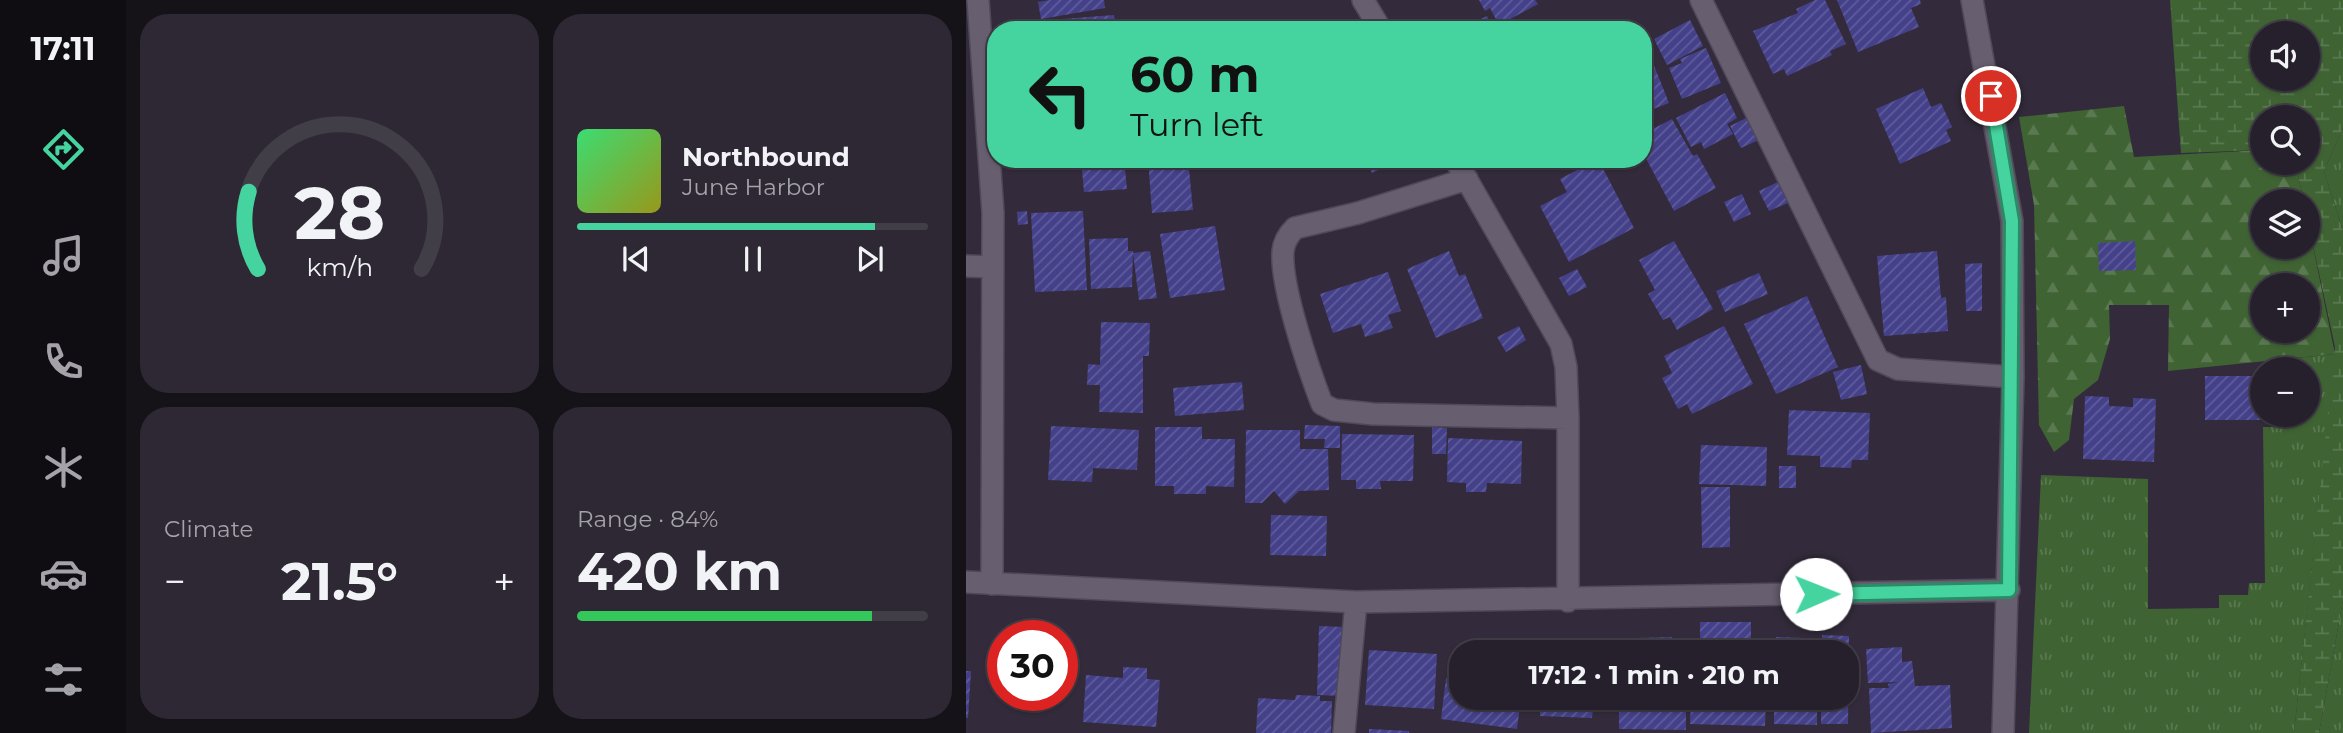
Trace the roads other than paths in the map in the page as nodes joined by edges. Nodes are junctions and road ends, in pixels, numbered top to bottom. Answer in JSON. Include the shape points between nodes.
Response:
{"nodes":[{"id":1,"x":978,"y":0,"type":"edge"},
{"id":2,"x":1363,"y":0,"type":"edge"},
{"id":3,"x":1701,"y":0,"type":"edge"},
{"id":4,"x":1972,"y":0,"type":"edge"},
{"id":5,"x":1376,"y":21,"type":"edge"},
{"id":6,"x":987,"y":128,"type":"edge"},
{"id":7,"x":990,"y":168,"type":"edge"},
{"id":8,"x":1460,"y":168,"type":"edge"},
{"id":9,"x":1467,"y":179,"type":"junction"},
{"id":10,"x":966,"y":266,"type":"edge"},
{"id":11,"x":993,"y":267,"type":"junction"},
{"id":12,"x":2013,"y":377,"type":"junction"},
{"id":13,"x":1568,"y":418,"type":"junction"},
{"id":14,"x":966,"y":582,"type":"edge"},
{"id":15,"x":992,"y":584,"type":"junction"},
{"id":16,"x":2009,"y":590,"type":"junction"},
{"id":17,"x":1568,"y":601,"type":"junction"},
{"id":18,"x":1356,"y":603,"type":"junction"},
{"id":19,"x":1344,"y":733,"type":"edge"},
{"id":20,"x":2003,"y":733,"type":"edge"}],
"edges":[{"from":1,"to":6,"type":"street"},
{"from":2,"to":5,"type":"street"},
{"from":3,"to":12,"type":"street","via":[[1878,360],[1898,369]]},
{"from":4,"to":12,"type":"street","via":[[2012,221]]},
{"from":7,"to":11,"type":"street"},
{"from":8,"to":9,"type":"street"},
{"from":9,"to":13,"type":"street","via":[[1561,344]]},
{"from":9,"to":13,"type":"street","via":[[1295,228],[1288,235],[1282,254],[1284,267],[1322,404],[1334,410],[1373,414]]},
{"from":10,"to":11,"type":"street"},
{"from":11,"to":15,"type":"street"},
{"from":12,"to":16,"type":"street"},
{"from":13,"to":17,"type":"street"},
{"from":14,"to":15,"type":"street"},
{"from":15,"to":18,"type":"street"},
{"from":16,"to":17,"type":"street"},
{"from":16,"to":20,"type":"street"},
{"from":17,"to":18,"type":"street"},
{"from":18,"to":19,"type":"street"}]}
